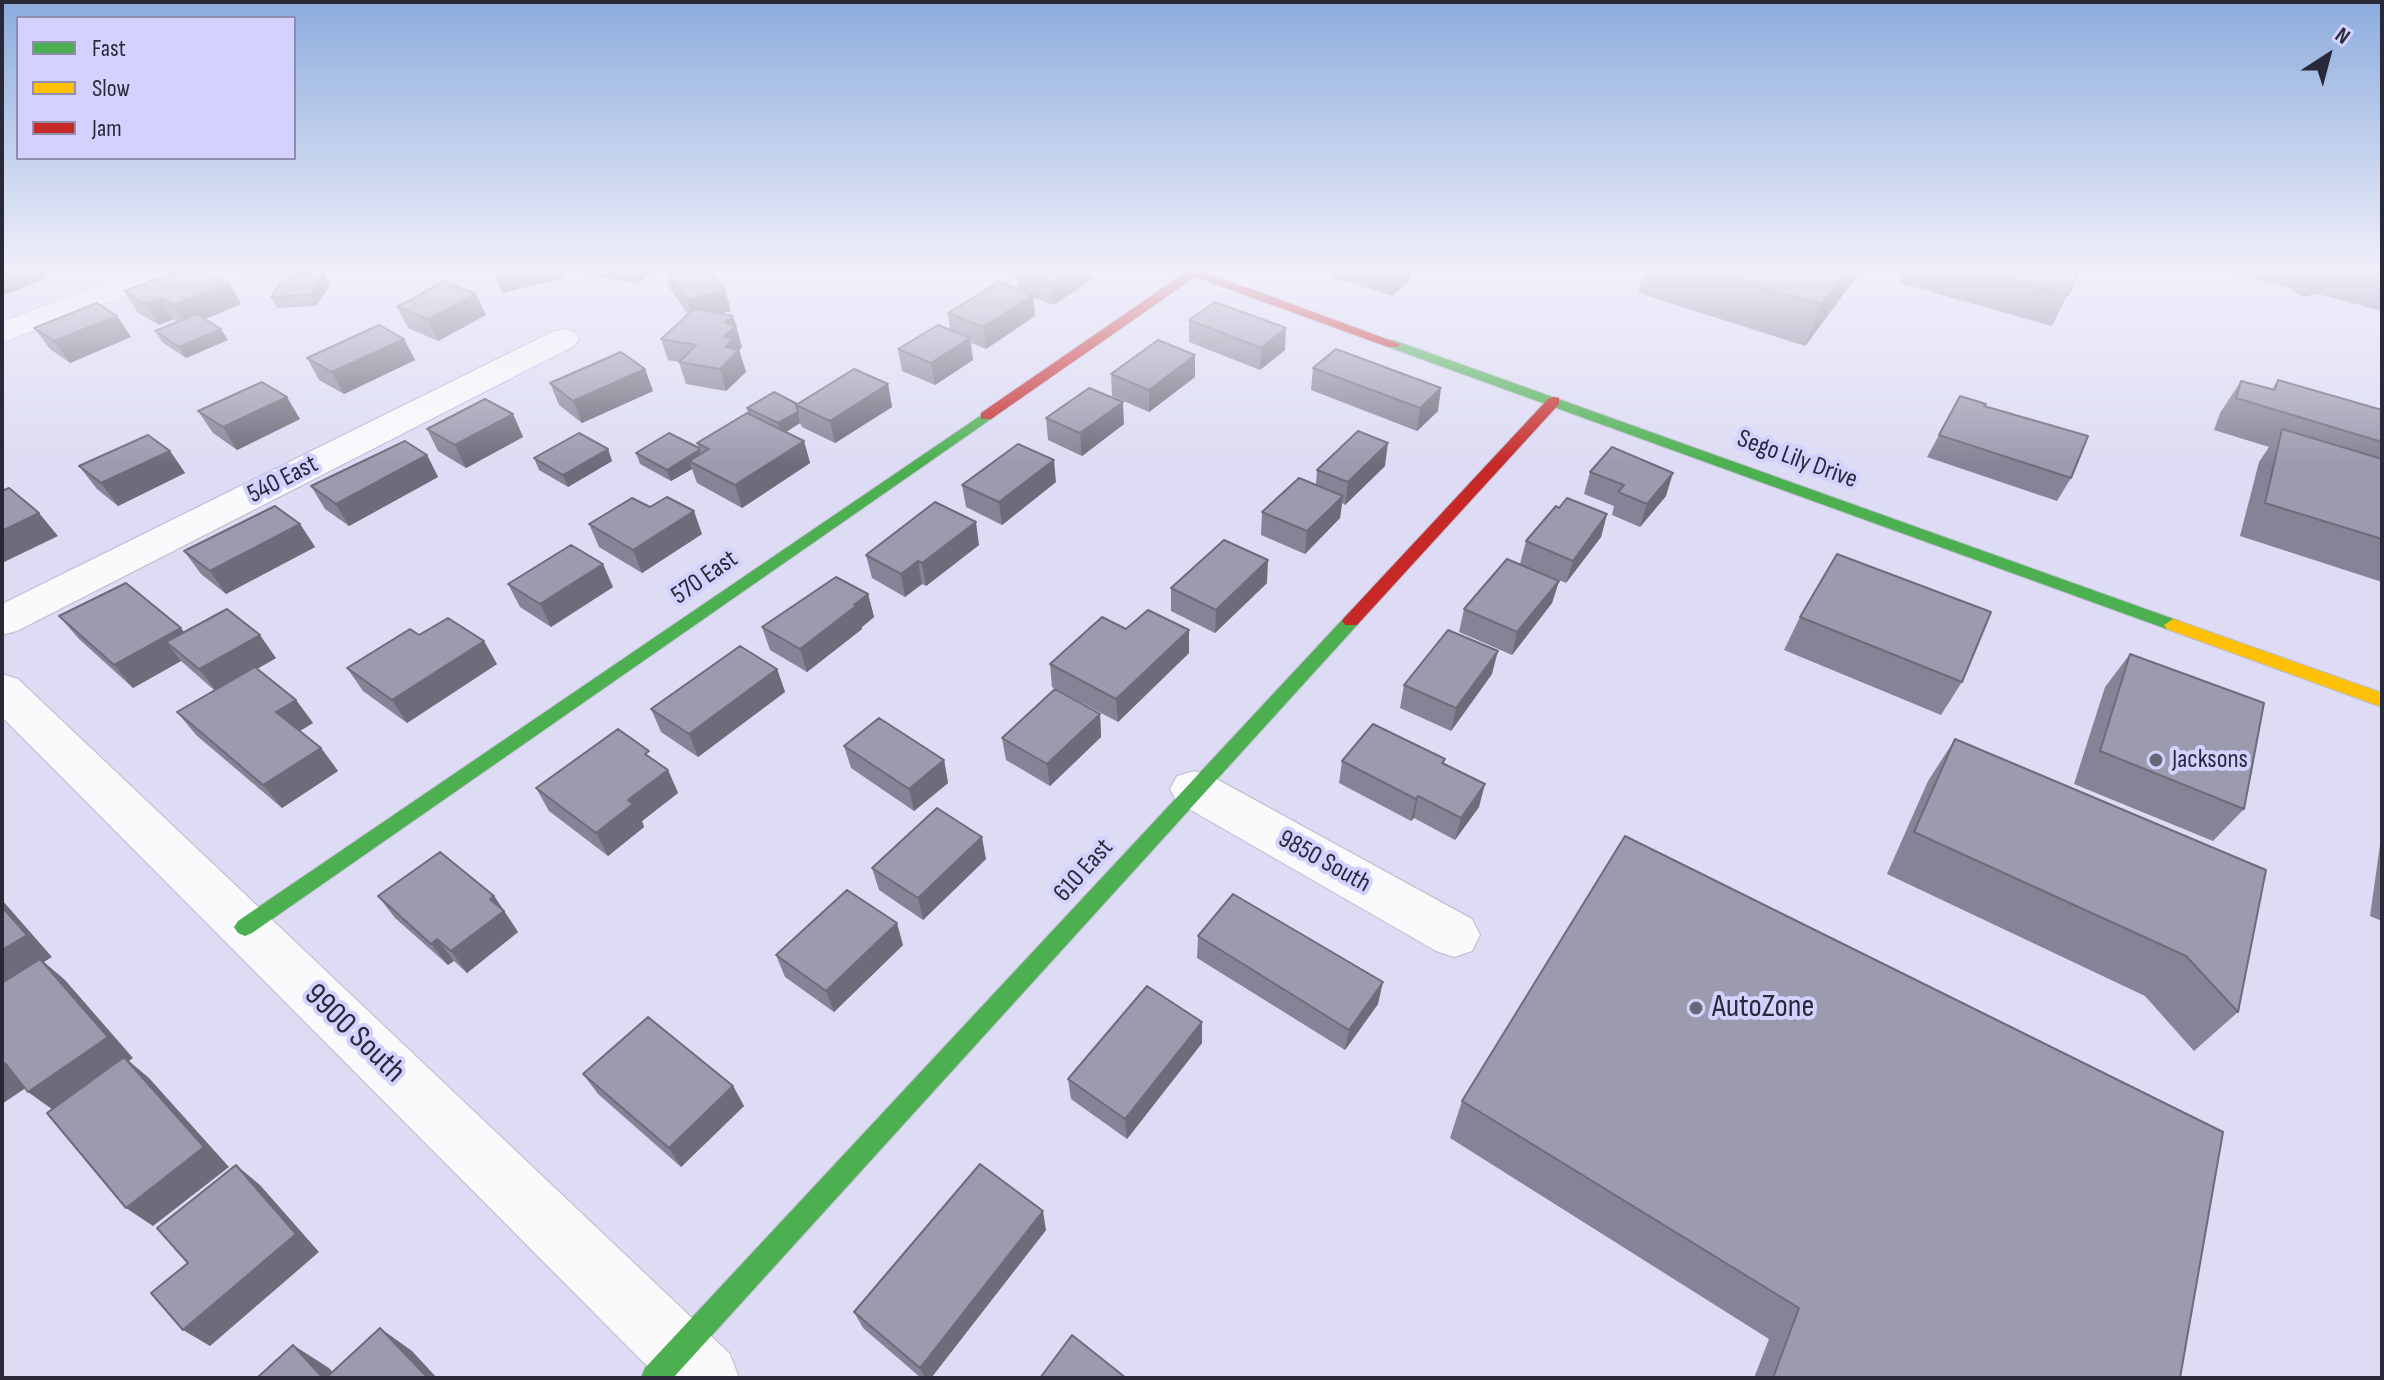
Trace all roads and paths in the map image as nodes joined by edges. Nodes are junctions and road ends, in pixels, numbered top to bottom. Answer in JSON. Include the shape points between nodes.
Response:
{"nodes":[{"id":1,"x":1101,"y":336,"type":"edge"},
{"id":2,"x":1389,"y":336,"type":"edge"},
{"id":3,"x":563,"y":339,"type":"dead end"},
{"id":4,"x":1554,"y":401,"type":"junction"},
{"id":5,"x":2,"y":621,"type":"edge"},
{"id":6,"x":2,"y":690,"type":"edge"},
{"id":7,"x":2382,"y":700,"type":"edge"},
{"id":8,"x":1194,"y":789,"type":"junction"},
{"id":9,"x":245,"y":927,"type":"junction"},
{"id":10,"x":1454,"y":935,"type":"dead end"},
{"id":11,"x":680,"y":1369,"type":"edge"}],
"edges":[{"from":1,"to":9,"type":"street","name":"570 East"},
{"from":2,"to":4,"type":"street","name":"Sego Lily Drive"},
{"from":3,"to":5,"type":"street","name":"540 East"},
{"from":4,"to":7,"type":"street","name":"Sego Lily Drive"},
{"from":4,"to":8,"type":"street","name":"610 East"},
{"from":6,"to":9,"type":"street","name":"9900 South"},
{"from":8,"to":10,"type":"street","name":"9850 South"},
{"from":8,"to":11,"type":"street","name":"610 East"},
{"from":9,"to":11,"type":"street","name":"9900 South"}]}
